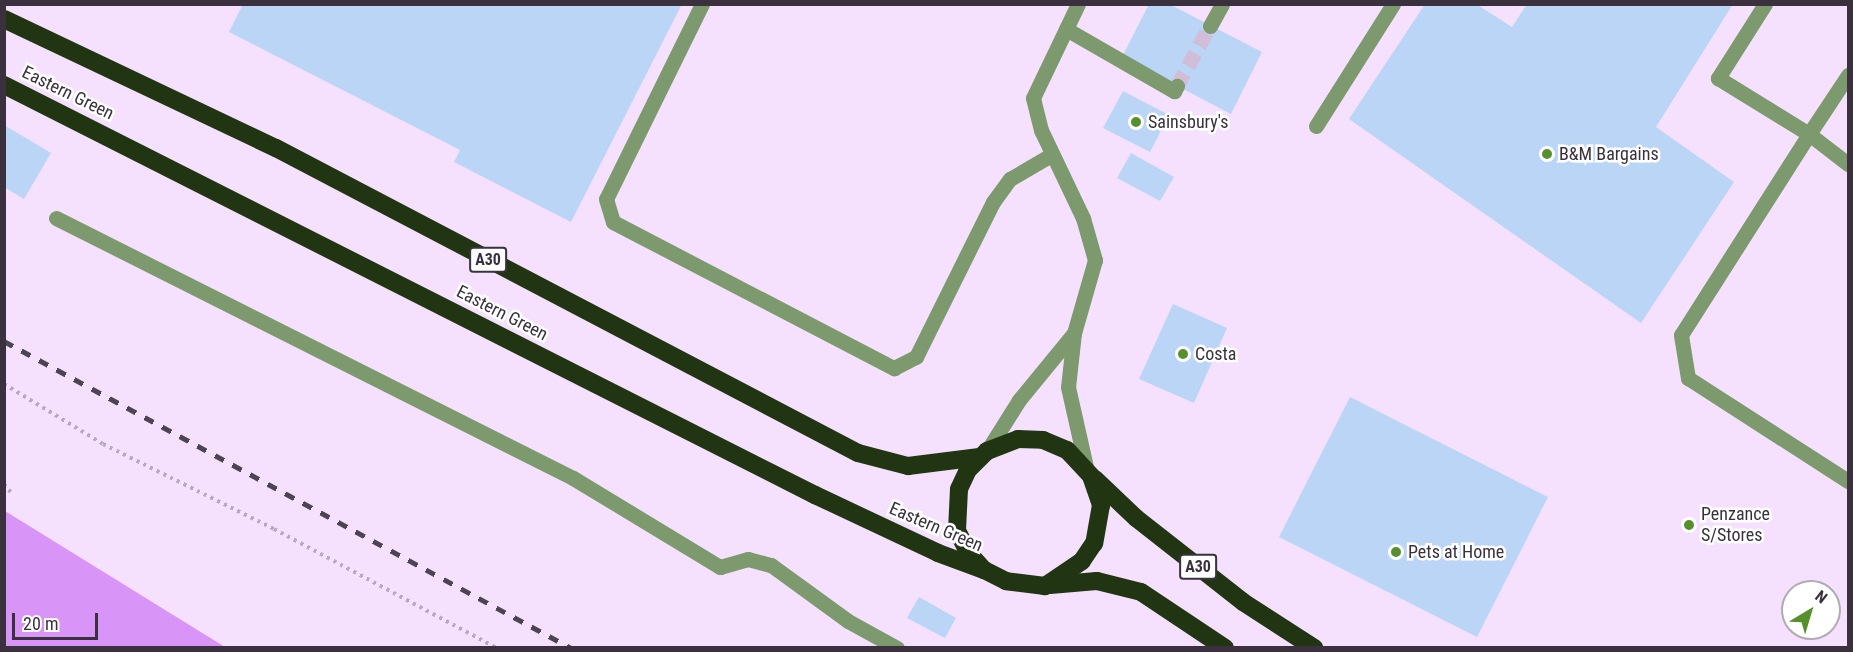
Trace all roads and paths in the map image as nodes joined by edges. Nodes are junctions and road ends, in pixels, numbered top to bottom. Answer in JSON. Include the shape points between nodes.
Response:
{"nodes":[{"id":1,"x":702,"y":4,"type":"edge"},
{"id":2,"x":1078,"y":4,"type":"edge"},
{"id":3,"x":1221,"y":4,"type":"edge"},
{"id":4,"x":1393,"y":4,"type":"edge"},
{"id":5,"x":1765,"y":4,"type":"edge"},
{"id":6,"x":4,"y":19,"type":"edge"},
{"id":7,"x":1210,"y":26,"type":"tunnel mouth"},
{"id":8,"x":1066,"y":29,"type":"junction"},
{"id":9,"x":1848,"y":75,"type":"edge"},
{"id":10,"x":4,"y":85,"type":"edge"},
{"id":11,"x":1177,"y":86,"type":"dead end"},
{"id":12,"x":1316,"y":126,"type":"dead end"},
{"id":13,"x":1809,"y":134,"type":"junction"},
{"id":14,"x":1051,"y":155,"type":"junction"},
{"id":15,"x":1848,"y":164,"type":"edge"},
{"id":16,"x":56,"y":218,"type":"dead end"},
{"id":17,"x":1074,"y":333,"type":"junction"},
{"id":18,"x":4,"y":384,"type":"edge"},
{"id":19,"x":983,"y":454,"type":"junction"},
{"id":20,"x":1088,"y":471,"type":"junction"},
{"id":21,"x":1848,"y":481,"type":"edge"},
{"id":22,"x":4,"y":484,"type":"edge"},
{"id":23,"x":12,"y":494,"type":"dead end"},
{"id":24,"x":984,"y":570,"type":"junction"},
{"id":25,"x":1045,"y":586,"type":"junction"},
{"id":26,"x":497,"y":648,"type":"edge"},
{"id":27,"x":897,"y":648,"type":"edge"},
{"id":28,"x":1225,"y":648,"type":"edge"},
{"id":29,"x":1314,"y":648,"type":"edge"}],
"edges":[{"from":1,"to":14,"type":"lane","via":[[606,199],[613,222],[894,368],[916,357],[993,202],[1010,179]]},
{"from":2,"to":8,"type":"lane"},
{"from":3,"to":7,"type":"lane"},
{"from":4,"to":12,"type":"lane"},
{"from":5,"to":13,"type":"lane","via":[[1718,78]]},
{"from":6,"to":19,"type":"highway","number":"A30","via":[[276,148],[858,453],[908,466]]},
{"from":8,"to":11,"type":"lane","via":[[1174,91]]},
{"from":8,"to":14,"type":"lane","via":[[1033,98]]},
{"from":9,"to":13,"type":"lane"},
{"from":10,"to":24,"type":"highway","name":"Eastern Green","via":[[814,495],[938,553]]},
{"from":13,"to":15,"type":"lane"},
{"from":13,"to":21,"type":"lane","via":[[1681,335],[1688,378]]},
{"from":14,"to":17,"type":"lane","via":[[1083,218],[1095,260]]},
{"from":16,"to":27,"type":"lane","via":[[573,478],[720,567],[748,559],[771,565],[848,621]]},
{"from":17,"to":19,"type":"lane","via":[[1018,400]]},
{"from":17,"to":20,"type":"lane","via":[[1068,387]]},
{"from":18,"to":26,"type":"path","via":[[104,444]]},
{"from":19,"to":20,"type":"highway","via":[[1018,439],[1043,440],[1067,450]]},
{"from":19,"to":24,"type":"highway","via":[[959,489],[955,510],[957,530],[968,552]]},
{"from":20,"to":25,"type":"highway","via":[[1101,505],[1094,543],[1082,561]]},
{"from":20,"to":29,"type":"highway","number":"A30","via":[[1136,518],[1234,595]]},
{"from":22,"to":23,"type":"path"},
{"from":24,"to":25,"type":"highway","via":[[1006,581]]},
{"from":25,"to":28,"type":"highway","via":[[1097,581],[1141,592]]}]}
